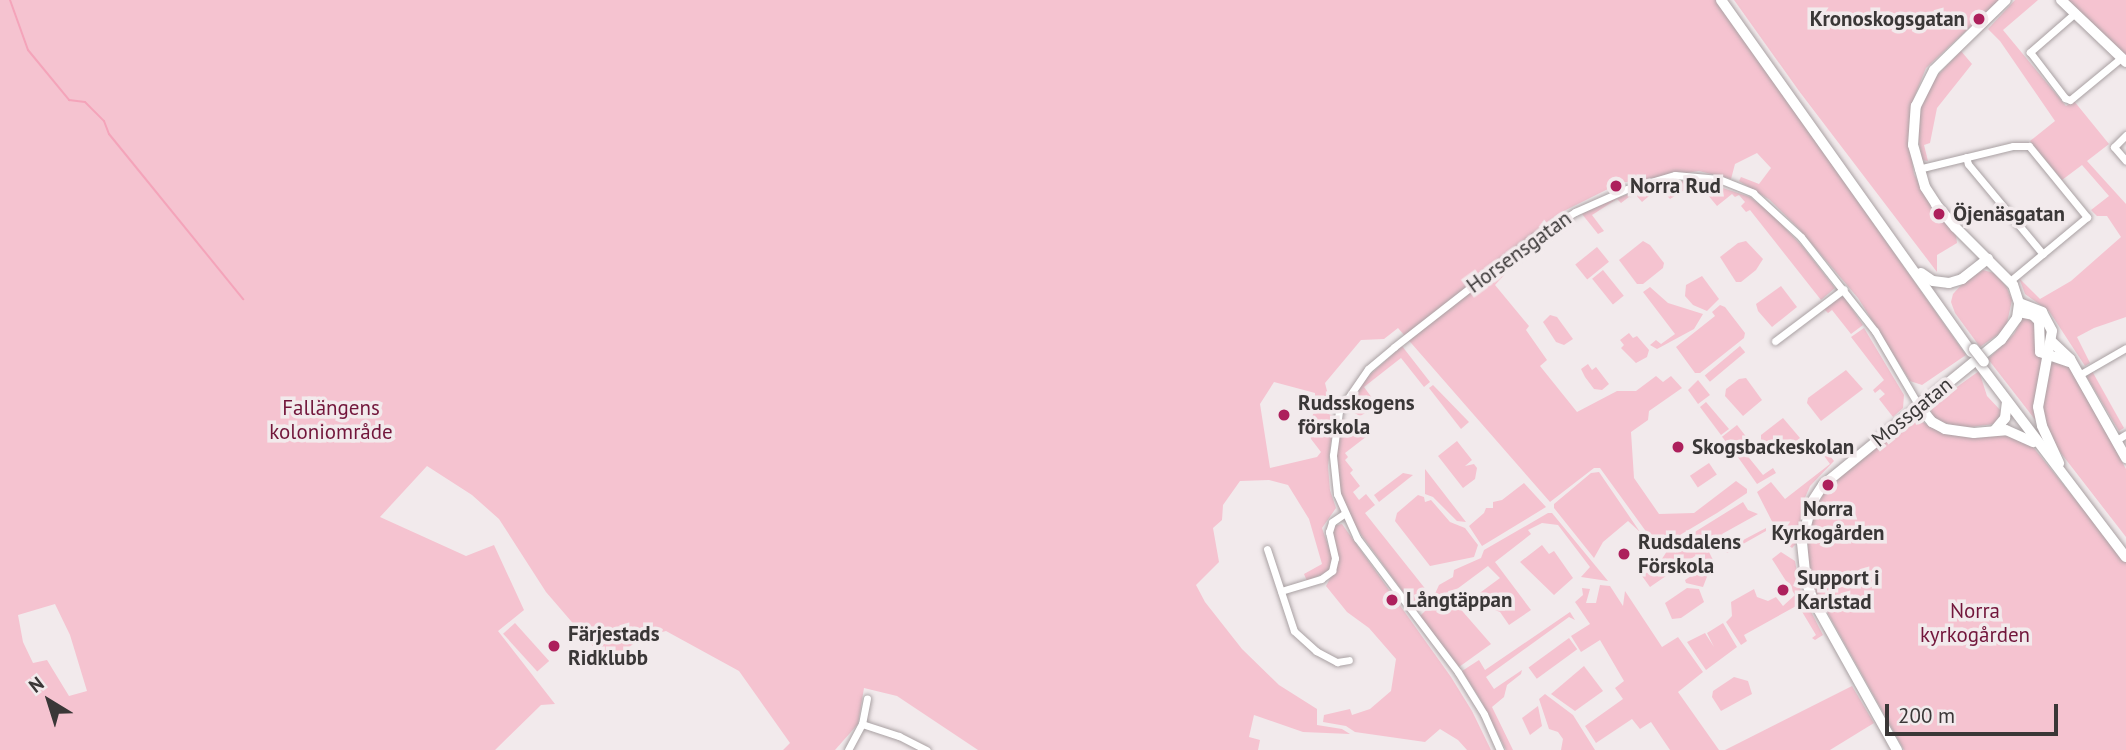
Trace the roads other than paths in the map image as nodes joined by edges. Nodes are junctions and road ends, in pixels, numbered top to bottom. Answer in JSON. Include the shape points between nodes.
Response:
{"nodes":[{"id":1,"x":1721,"y":0,"type":"edge"},
{"id":2,"x":1730,"y":0,"type":"edge"},
{"id":3,"x":2006,"y":0,"type":"edge"},
{"id":4,"x":2061,"y":0,"type":"edge"},
{"id":5,"x":2075,"y":13,"type":"junction"},
{"id":6,"x":2123,"y":60,"type":"edge"},
{"id":7,"x":2126,"y":135,"type":"edge"},
{"id":8,"x":1966,"y":157,"type":"junction"},
{"id":9,"x":2126,"y":161,"type":"edge"},
{"id":10,"x":1918,"y":169,"type":"junction"},
{"id":11,"x":2043,"y":254,"type":"junction"},
{"id":12,"x":1988,"y":259,"type":"junction"},
{"id":13,"x":1921,"y":273,"type":"junction"},
{"id":14,"x":2010,"y":281,"type":"junction"},
{"id":15,"x":1844,"y":289,"type":"junction"},
{"id":16,"x":2019,"y":308,"type":"junction"},
{"id":17,"x":1775,"y":341,"type":"dead end"},
{"id":18,"x":2052,"y":342,"type":"junction"},
{"id":19,"x":2126,"y":348,"type":"edge"},
{"id":20,"x":1973,"y":350,"type":"junction"},
{"id":21,"x":2049,"y":356,"type":"junction"},
{"id":22,"x":1982,"y":363,"type":"junction"},
{"id":23,"x":2077,"y":371,"type":"junction"},
{"id":24,"x":2007,"y":402,"type":"junction"},
{"id":25,"x":1919,"y":406,"type":"junction"},
{"id":26,"x":1995,"y":429,"type":"junction"},
{"id":27,"x":2126,"y":434,"type":"edge"},
{"id":28,"x":2115,"y":440,"type":"junction"},
{"id":29,"x":2041,"y":448,"type":"junction"},
{"id":30,"x":2126,"y":458,"type":"edge"},
{"id":31,"x":2059,"y":463,"type":"junction"},
{"id":32,"x":1344,"y":514,"type":"junction"},
{"id":33,"x":2126,"y":548,"type":"edge"},
{"id":34,"x":1267,"y":549,"type":"dead end"},
{"id":35,"x":2126,"y":557,"type":"edge"},
{"id":36,"x":1281,"y":591,"type":"junction"},
{"id":37,"x":1349,"y":660,"type":"dead end"},
{"id":38,"x":867,"y":698,"type":"dead end"},
{"id":39,"x":862,"y":724,"type":"junction"},
{"id":40,"x":848,"y":750,"type":"edge"},
{"id":41,"x":927,"y":750,"type":"edge"},
{"id":42,"x":1500,"y":750,"type":"edge"},
{"id":43,"x":1897,"y":750,"type":"edge"}],
"edges":[{"from":1,"to":20,"type":"main road"},
{"from":2,"to":13,"type":"main road"},
{"from":3,"to":10,"type":"street","via":[[1943,58],[1924,87],[1913,125]]},
{"from":4,"to":5,"type":"street"},
{"from":5,"to":6,"type":"street"},
{"from":5,"to":6,"type":"street","via":[[2030,52],[2069,101]]},
{"from":7,"to":9,"type":"street","via":[[2114,147]]},
{"from":8,"to":10,"type":"street"},
{"from":8,"to":11,"type":"street"},
{"from":8,"to":11,"type":"street","via":[[2029,146],[2087,217]]},
{"from":10,"to":12,"type":"street","via":[[1947,218]]},
{"from":11,"to":14,"type":"street"},
{"from":12,"to":13,"type":"main road","via":[[1958,281],[1937,282]]},
{"from":12,"to":14,"type":"street"},
{"from":13,"to":20,"type":"main road"},
{"from":14,"to":16,"type":"street"},
{"from":15,"to":17,"type":"street"},
{"from":15,"to":25,"type":"street","name":"Horsensgatan"},
{"from":15,"to":32,"type":"street","name":"Horsensgatan","via":[[1801,237],[1753,193],[1719,179],[1675,175],[1628,189],[1556,222],[1368,369],[1339,411],[1333,455]]},
{"from":16,"to":18,"type":"main road","via":[[2035,308],[2045,316]]},
{"from":16,"to":21,"type":"street","via":[[2039,321],[2038,349]]},
{"from":16,"to":25,"type":"street","name":"Mossgatan","via":[[2008,334]]},
{"from":18,"to":21,"type":"main road"},
{"from":18,"to":23,"type":"street"},
{"from":19,"to":23,"type":"street"},
{"from":20,"to":22,"type":"main road","bridge":true},
{"from":21,"to":23,"type":"street"},
{"from":21,"to":31,"type":"main road","via":[[2038,407]]},
{"from":22,"to":24,"type":"main road"},
{"from":22,"to":31,"type":"main road"},
{"from":23,"to":28,"type":"street"},
{"from":24,"to":26,"type":"main road","via":[[2005,418]]},
{"from":24,"to":29,"type":"main road"},
{"from":25,"to":26,"type":"main road","via":[[1944,429],[1974,433]]},
{"from":25,"to":43,"type":"street","name":"Mossgatan","via":[[1823,485],[1810,509],[1802,542],[1813,600]]},
{"from":26,"to":29,"type":"main road","via":[[2025,436]]},
{"from":27,"to":28,"type":"street"},
{"from":28,"to":30,"type":"street"},
{"from":29,"to":35,"type":"main road"},
{"from":31,"to":33,"type":"main road"},
{"from":32,"to":36,"type":"street","via":[[1332,522],[1329,532],[1335,558],[1332,571]]},
{"from":32,"to":42,"type":"street","name":"Horsensgatan","via":[[1458,672]]},
{"from":34,"to":36,"type":"street"},
{"from":36,"to":37,"type":"street","via":[[1286,613],[1300,637],[1337,662]]},
{"from":38,"to":39,"type":"street"},
{"from":39,"to":40,"type":"street"},
{"from":39,"to":41,"type":"street"}]}
